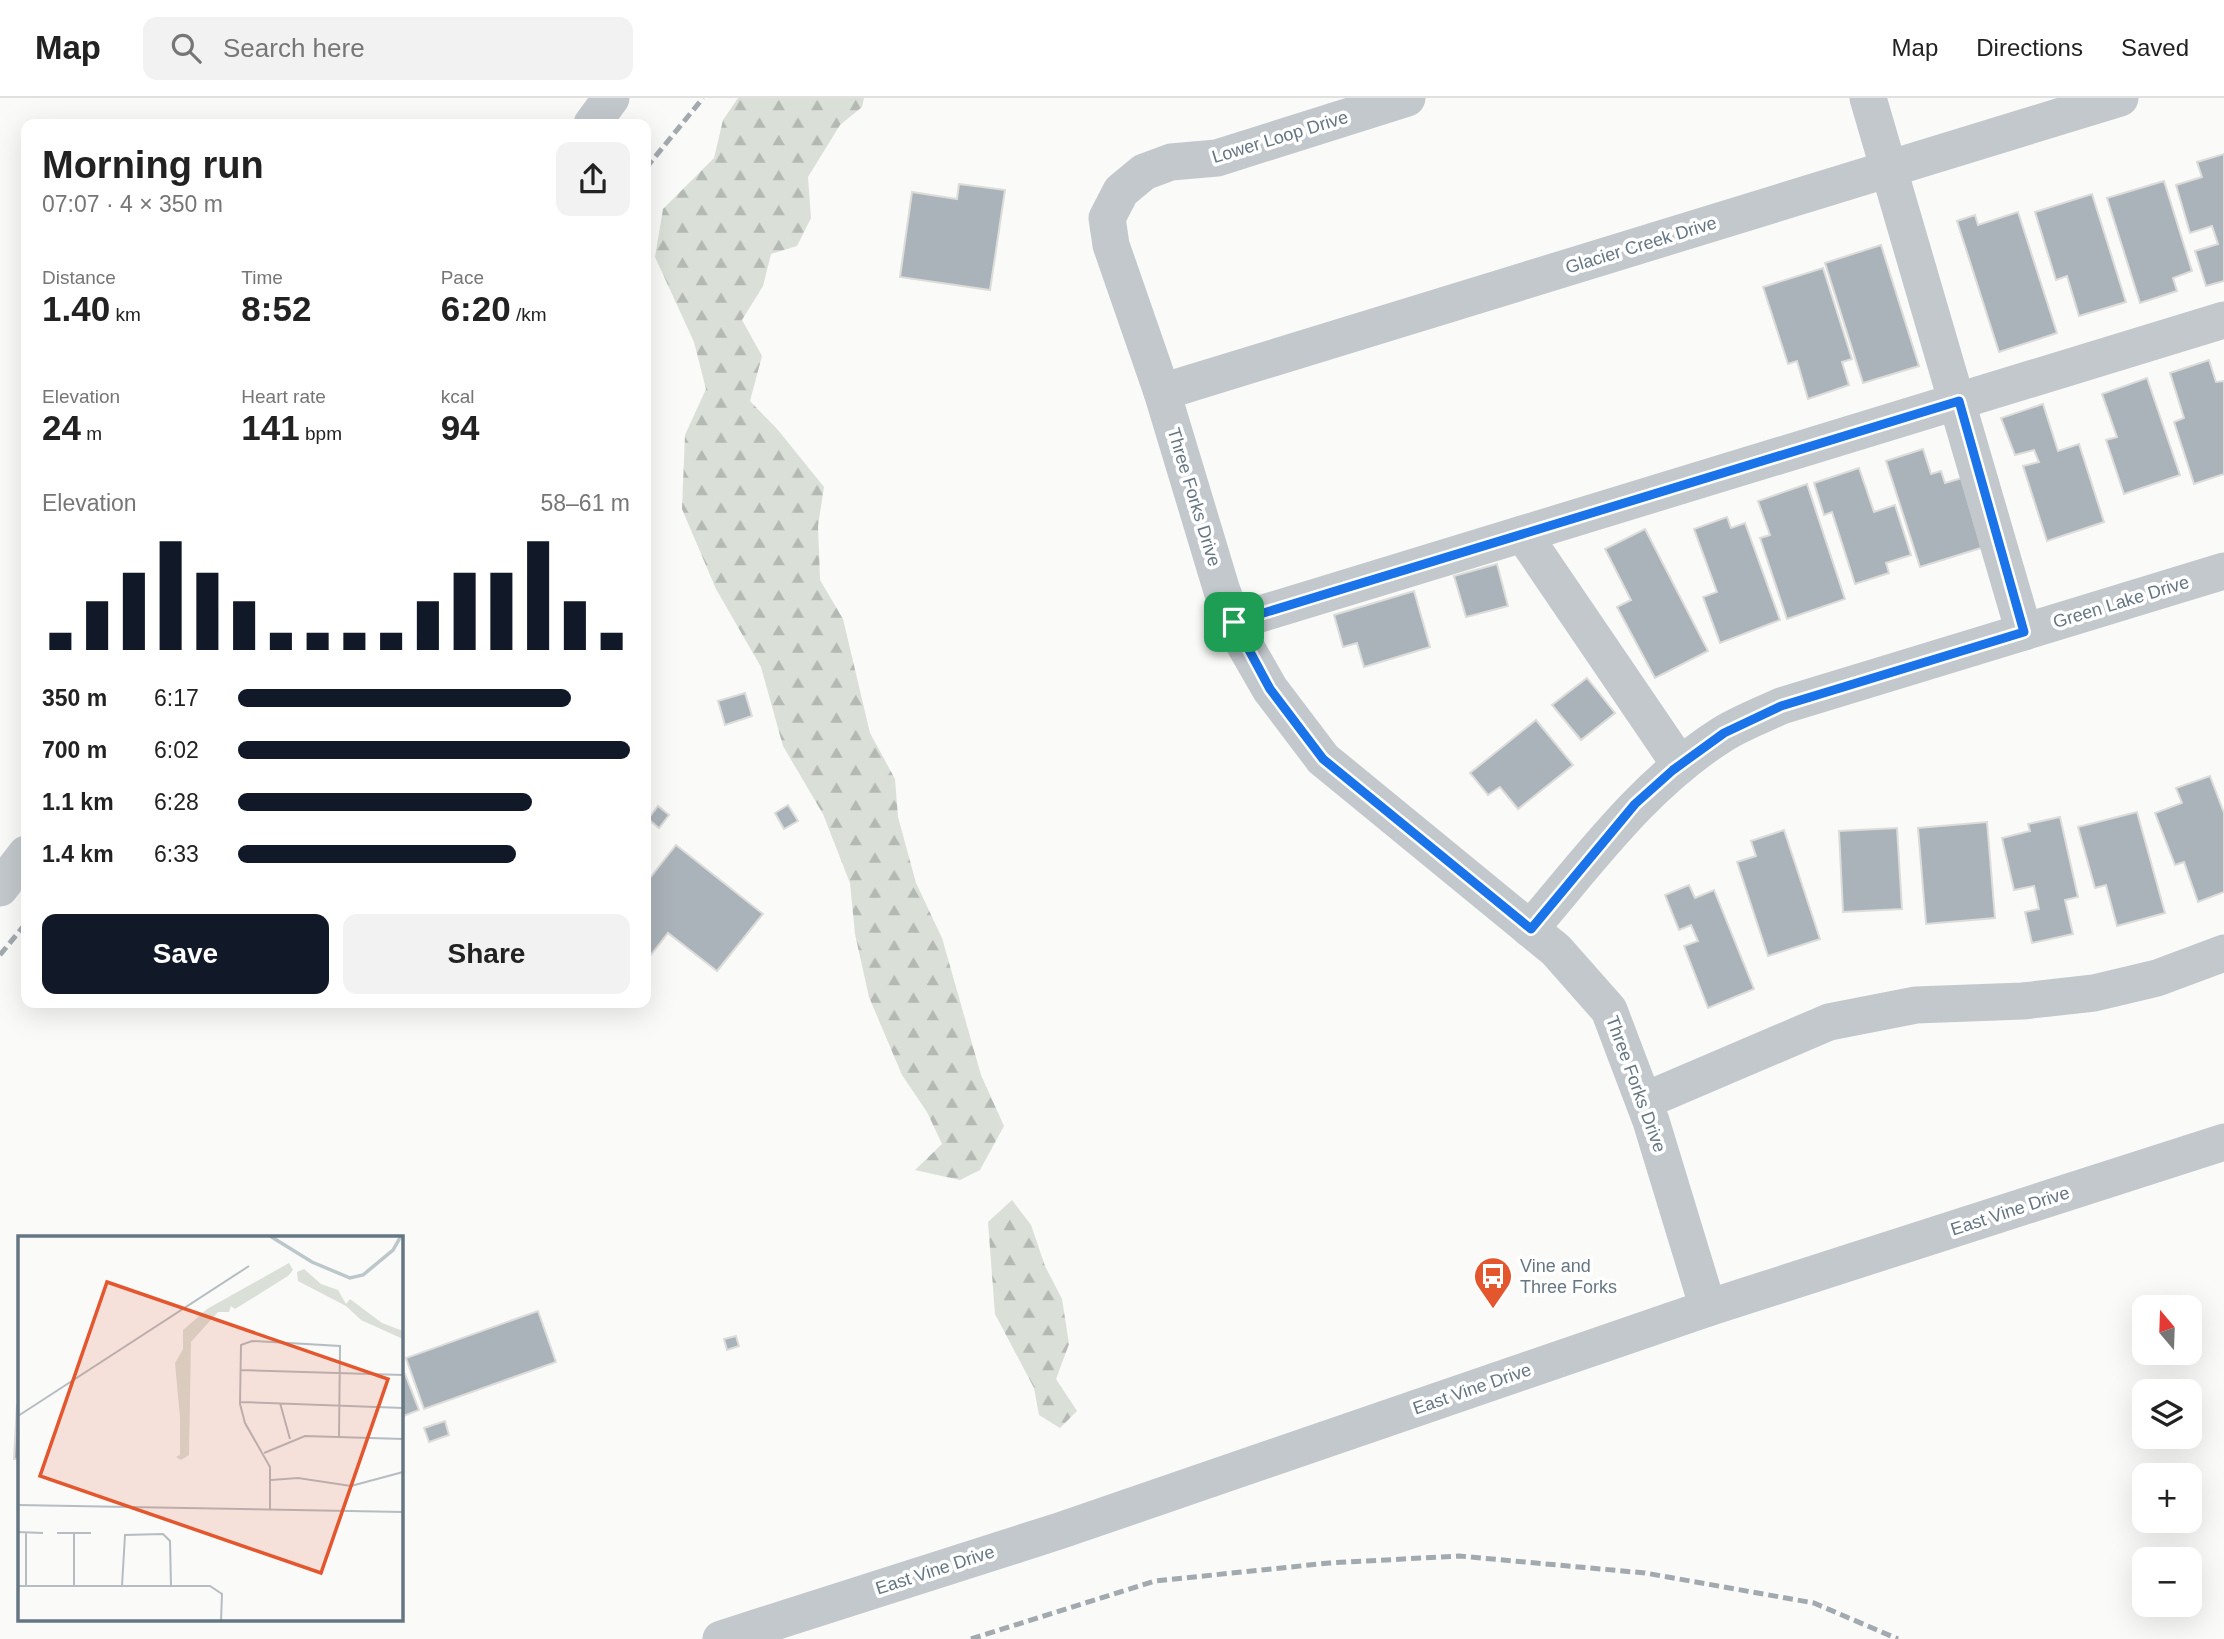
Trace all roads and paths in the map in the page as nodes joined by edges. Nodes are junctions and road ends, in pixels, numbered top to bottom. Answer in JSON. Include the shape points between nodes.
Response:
{"nodes":[{"id":1,"x":611,"y":98,"type":"edge"},
{"id":2,"x":1407,"y":98,"type":"edge"},
{"id":3,"x":1868,"y":98,"type":"edge"},
{"id":4,"x":2120,"y":98,"type":"edge"},
{"id":5,"x":596,"y":119,"type":"edge"},
{"id":6,"x":1888,"y":169,"type":"junction"},
{"id":7,"x":2224,"y":320,"type":"edge"},
{"id":8,"x":1162,"y":392,"type":"junction"},
{"id":9,"x":1959,"y":401,"type":"junction"},
{"id":10,"x":1523,"y":534,"type":"junction"},
{"id":11,"x":2224,"y":571,"type":"edge"},
{"id":12,"x":1234,"y":622,"type":"junction"},
{"id":13,"x":2024,"y":632,"type":"junction"},
{"id":14,"x":1680,"y":765,"type":"junction"},
{"id":15,"x":21,"y":861,"type":"edge"},
{"id":16,"x":0,"y":888,"type":"edge"},
{"id":17,"x":1531,"y":929,"type":"junction"},
{"id":18,"x":2224,"y":953,"type":"edge"},
{"id":19,"x":1644,"y":1101,"type":"junction"},
{"id":20,"x":2224,"y":1142,"type":"edge"},
{"id":21,"x":1709,"y":1308,"type":"junction"},
{"id":22,"x":721,"y":1639,"type":"edge"}],
"edges":[{"from":1,"to":5,"type":"street"},
{"from":2,"to":8,"type":"street","name":"Lower Loop Drive","via":[[1217,158],[1171,162],[1144,172],[1121,191],[1107,218],[1111,245]]},
{"from":3,"to":6,"type":"street"},
{"from":4,"to":6,"type":"street","name":"Glacier Creek Drive"},
{"from":6,"to":8,"type":"street","name":"Glacier Creek Drive"},
{"from":6,"to":9,"type":"street"},
{"from":7,"to":9,"type":"street"},
{"from":8,"to":12,"type":"street","name":"Three Forks Drive"},
{"from":9,"to":10,"type":"street"},
{"from":9,"to":13,"type":"street"},
{"from":10,"to":12,"type":"street"},
{"from":10,"to":14,"type":"street"},
{"from":11,"to":13,"type":"street","name":"Green Lake Drive"},
{"from":12,"to":17,"type":"street","name":"Three Forks Drive","via":[[1270,689],[1323,759]]},
{"from":13,"to":14,"type":"street","name":"Green Lake Drive","via":[[1781,706],[1724,733]]},
{"from":14,"to":17,"type":"street","name":"Green Lake Drive","via":[[1635,804]]},
{"from":15,"to":16,"type":"street"},
{"from":17,"to":19,"type":"street","name":"Three Forks Drive","via":[[1609,1010]]},
{"from":18,"to":19,"type":"street","via":[[2157,978],[2094,993],[2023,1001],[1916,1004],[1829,1022]]},
{"from":19,"to":21,"type":"street","name":"Three Forks Drive"},
{"from":20,"to":21,"type":"street","name":"East Vine Drive"},
{"from":21,"to":22,"type":"street","name":"East Vine Drive","via":[[1059,1531]]}]}
